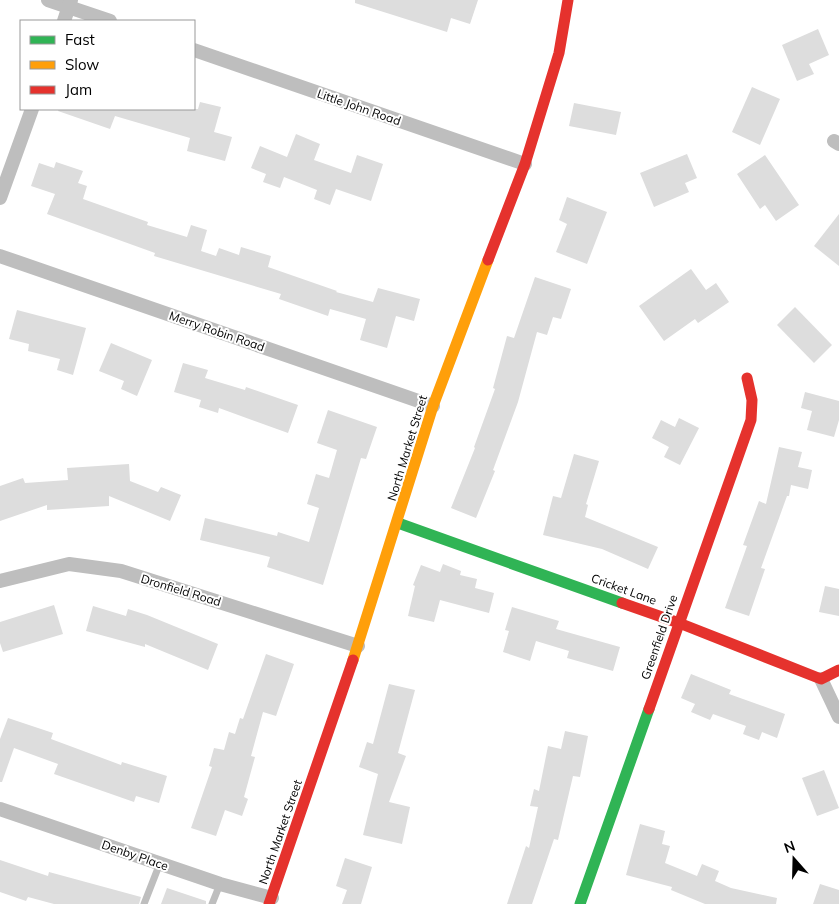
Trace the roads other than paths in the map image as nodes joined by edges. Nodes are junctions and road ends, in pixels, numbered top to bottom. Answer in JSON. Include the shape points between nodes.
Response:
{"nodes":[{"id":1,"x":48,"y":0,"type":"edge"},
{"id":2,"x":568,"y":0,"type":"edge"},
{"id":3,"x":70,"y":4,"type":"edge"},
{"id":4,"x":64,"y":20,"type":"edge"},
{"id":5,"x":108,"y":20,"type":"edge"},
{"id":6,"x":195,"y":50,"type":"edge"},
{"id":7,"x":32,"y":110,"type":"edge"},
{"id":8,"x":525,"y":164,"type":"junction"},
{"id":9,"x":0,"y":198,"type":"edge"},
{"id":10,"x":0,"y":256,"type":"edge"},
{"id":11,"x":747,"y":378,"type":"dead end"},
{"id":12,"x":433,"y":406,"type":"junction"},
{"id":13,"x":398,"y":523,"type":"junction"},
{"id":14,"x":0,"y":581,"type":"edge"},
{"id":15,"x":679,"y":623,"type":"junction"},
{"id":16,"x":358,"y":646,"type":"junction"},
{"id":17,"x":839,"y":670,"type":"edge"},
{"id":18,"x":821,"y":679,"type":"junction"},
{"id":19,"x":839,"y":717,"type":"edge"},
{"id":20,"x":0,"y":810,"type":"edge"},
{"id":21,"x":160,"y":863,"type":"junction"},
{"id":22,"x":220,"y":884,"type":"junction"},
{"id":23,"x":270,"y":901,"type":"edge"},
{"id":24,"x":585,"y":903,"type":"edge"},
{"id":25,"x":144,"y":904,"type":"edge"},
{"id":26,"x":212,"y":904,"type":"edge"}],
"edges":[{"from":1,"to":3,"type":"street"},
{"from":2,"to":8,"type":"street","name":"North Market Street","via":[[559,53]]},
{"from":3,"to":4,"type":"street"},
{"from":3,"to":5,"type":"street"},
{"from":6,"to":8,"type":"street","name":"Little John Road"},
{"from":7,"to":9,"type":"street"},
{"from":8,"to":12,"type":"street","name":"North Market Street"},
{"from":10,"to":12,"type":"street","name":"Merry Robin Road"},
{"from":11,"to":15,"type":"street","name":"Greenfield Drive","via":[[752,400],[750,420]]},
{"from":12,"to":13,"type":"street","name":"North Market Street"},
{"from":13,"to":15,"type":"street","name":"Cricket Lane"},
{"from":13,"to":16,"type":"street","name":"North Market Street"},
{"from":14,"to":16,"type":"street","name":"Dronfield Road","via":[[69,564],[121,572]]},
{"from":15,"to":18,"type":"street","name":"Cricket Lane"},
{"from":15,"to":24,"type":"street","name":"Greenfield Drive"},
{"from":16,"to":23,"type":"street","name":"North Market Street"},
{"from":17,"to":18,"type":"street"},
{"from":18,"to":19,"type":"street"},
{"from":20,"to":21,"type":"street","name":"Denby Place"},
{"from":21,"to":22,"type":"street","name":"Denby Place"},
{"from":21,"to":25,"type":"lane"},
{"from":22,"to":23,"type":"street","name":"Denby Place"},
{"from":22,"to":26,"type":"lane"}]}
